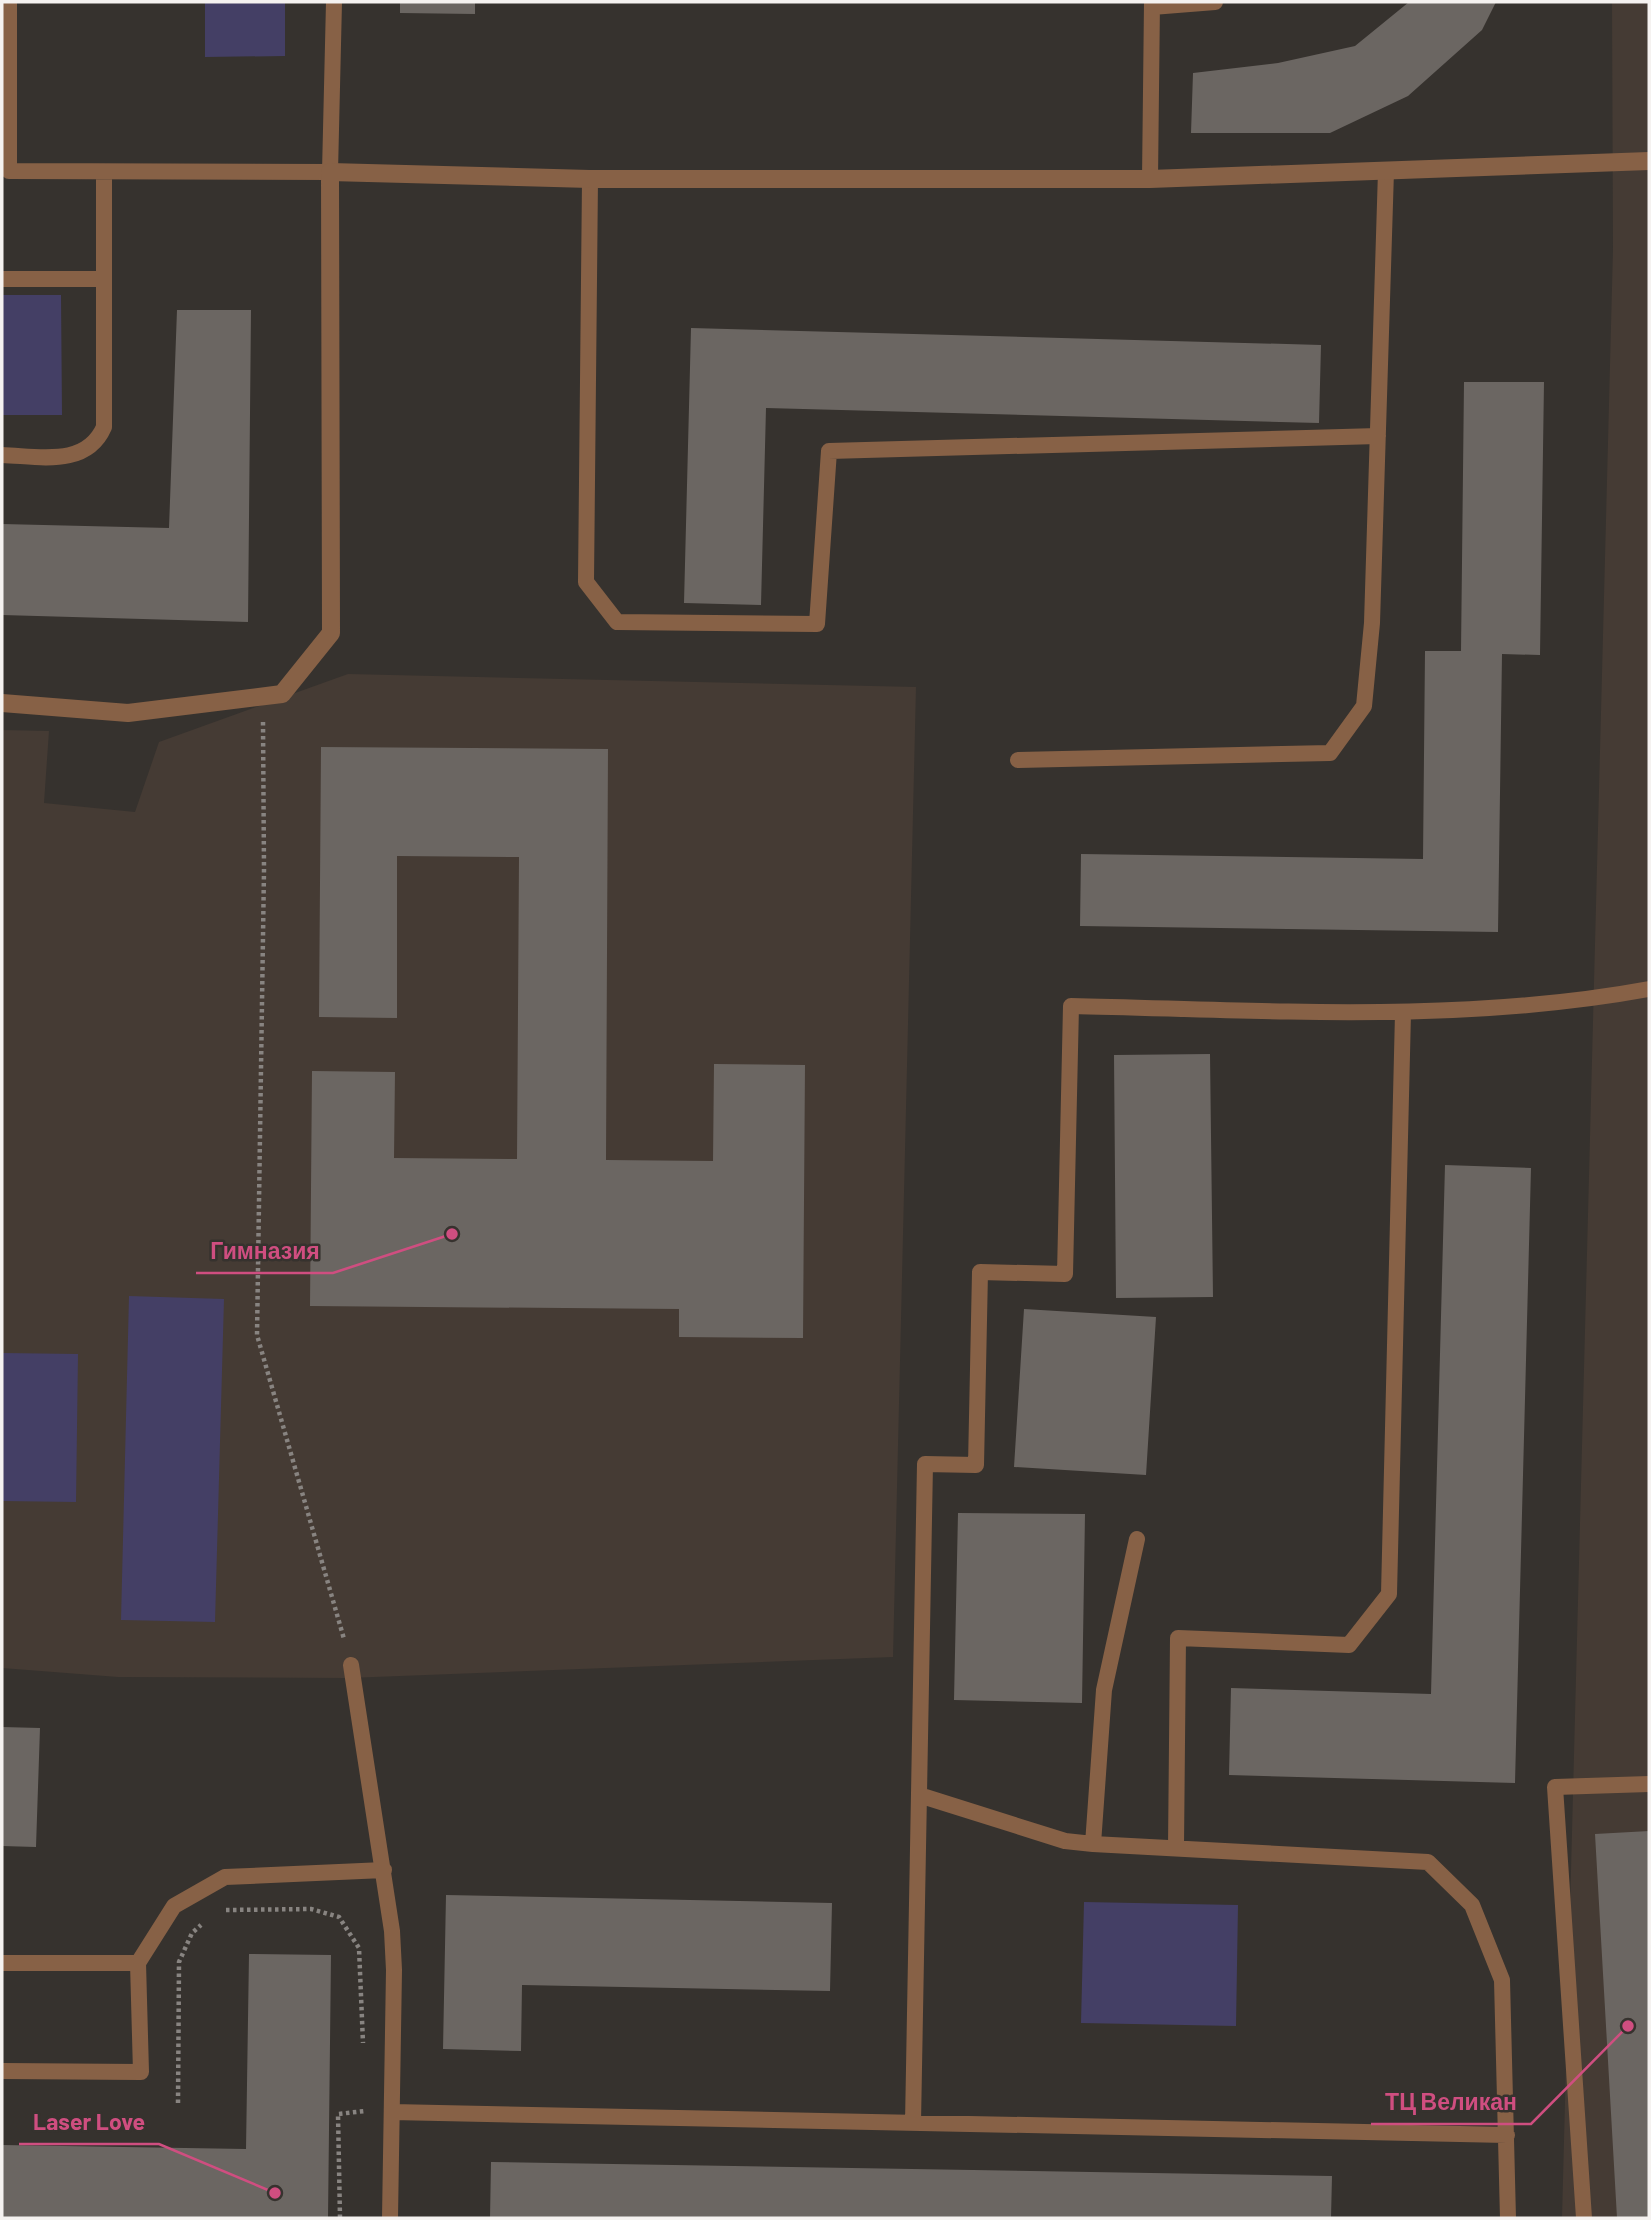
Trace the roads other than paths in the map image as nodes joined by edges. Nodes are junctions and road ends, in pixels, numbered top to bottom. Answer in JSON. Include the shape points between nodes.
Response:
{"nodes":[{"id":1,"x":9,"y":2,"type":"edge"},
{"id":2,"x":334,"y":2,"type":"edge"},
{"id":3,"x":1215,"y":2,"type":"edge"},
{"id":4,"x":1152,"y":4,"type":"edge"},
{"id":5,"x":1649,"y":161,"type":"edge"},
{"id":6,"x":6,"y":171,"type":"edge"},
{"id":7,"x":1386,"y":171,"type":"junction"},
{"id":8,"x":104,"y":172,"type":"junction"},
{"id":9,"x":330,"y":172,"type":"junction"},
{"id":10,"x":590,"y":179,"type":"junction"},
{"id":11,"x":1150,"y":179,"type":"junction"},
{"id":12,"x":2,"y":279,"type":"edge"},
{"id":13,"x":104,"y":279,"type":"junction"},
{"id":14,"x":1378,"y":436,"type":"junction"},
{"id":15,"x":2,"y":455,"type":"edge"},
{"id":16,"x":2,"y":703,"type":"edge"},
{"id":17,"x":1018,"y":760,"type":"dead end"},
{"id":18,"x":1649,"y":989,"type":"edge"},
{"id":19,"x":1403,"y":1013,"type":"junction"},
{"id":20,"x":1137,"y":1539,"type":"dead end"},
{"id":21,"x":351,"y":1665,"type":"road end"},
{"id":22,"x":1649,"y":1784,"type":"edge"},
{"id":23,"x":919,"y":1795,"type":"junction"},
{"id":24,"x":1093,"y":1844,"type":"junction"},
{"id":25,"x":1176,"y":1847,"type":"junction"},
{"id":26,"x":384,"y":1870,"type":"junction"},
{"id":27,"x":2,"y":1963,"type":"edge"},
{"id":28,"x":138,"y":1963,"type":"junction"},
{"id":29,"x":2,"y":2071,"type":"edge"},
{"id":30,"x":392,"y":2112,"type":"junction"},
{"id":31,"x":913,"y":2123,"type":"junction"},
{"id":32,"x":1507,"y":2135,"type":"junction"},
{"id":33,"x":390,"y":2218,"type":"edge"},
{"id":34,"x":1508,"y":2218,"type":"edge"},
{"id":35,"x":1584,"y":2218,"type":"edge"}],
"edges":[{"from":1,"to":6,"type":"lane"},
{"from":2,"to":9,"type":"lane"},
{"from":3,"to":4,"type":"lane"},
{"from":4,"to":11,"type":"lane"},
{"from":5,"to":7,"type":"street"},
{"from":6,"to":8,"type":"lane"},
{"from":7,"to":11,"type":"street"},
{"from":7,"to":14,"type":"lane"},
{"from":8,"to":9,"type":"lane"},
{"from":8,"to":13,"type":"lane"},
{"from":9,"to":10,"type":"street"},
{"from":9,"to":16,"type":"street","via":[[331,633],[282,694],[128,713]]},
{"from":10,"to":11,"type":"street"},
{"from":10,"to":14,"type":"lane","via":[[586,582],[617,622],[817,624],[829,451]]},
{"from":12,"to":13,"type":"lane"},
{"from":13,"to":15,"type":"lane","via":[[104,427],[99,438],[82,453],[67,456]]},
{"from":14,"to":17,"type":"lane","via":[[1372,622],[1364,706],[1330,753]]},
{"from":18,"to":19,"type":"lane","via":[[1607,997]]},
{"from":19,"to":23,"type":"lane","via":[[1071,1006],[1065,1274],[980,1272],[976,1465],[925,1464]]},
{"from":19,"to":25,"type":"lane","via":[[1389,1594],[1349,1645],[1178,1638]]},
{"from":20,"to":24,"type":"lane","via":[[1104,1690]]},
{"from":21,"to":26,"type":"lane"},
{"from":22,"to":35,"type":"lane","via":[[1555,1787]]},
{"from":23,"to":24,"type":"lane","via":[[1065,1840]]},
{"from":23,"to":31,"type":"lane"},
{"from":24,"to":25,"type":"lane"},
{"from":25,"to":32,"type":"lane","via":[[1428,1862],[1472,1905],[1502,1980]]},
{"from":26,"to":28,"type":"lane","via":[[225,1877],[174,1906]]},
{"from":26,"to":30,"type":"lane","via":[[394,1970]]},
{"from":27,"to":28,"type":"lane"},
{"from":28,"to":29,"type":"lane","via":[[141,2072]]},
{"from":30,"to":31,"type":"lane"},
{"from":30,"to":33,"type":"lane"},
{"from":31,"to":32,"type":"lane"},
{"from":32,"to":34,"type":"lane"}]}
